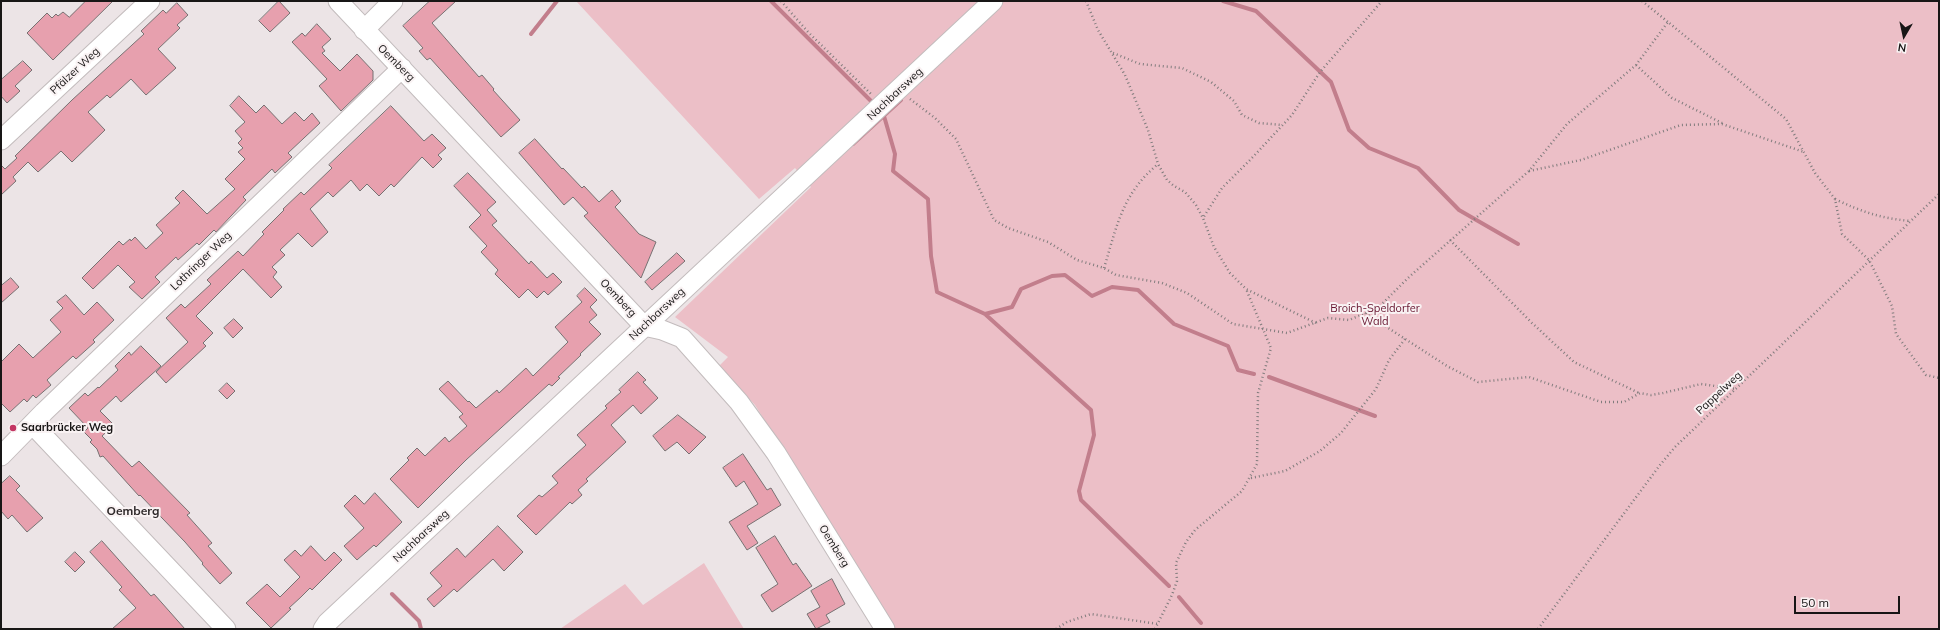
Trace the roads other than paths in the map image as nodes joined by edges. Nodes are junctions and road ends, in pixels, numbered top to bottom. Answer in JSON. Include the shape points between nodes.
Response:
{"nodes":[{"id":1,"x":150,"y":1,"type":"edge"},
{"id":2,"x":338,"y":1,"type":"edge"},
{"id":3,"x":393,"y":1,"type":"edge"},
{"id":4,"x":993,"y":1,"type":"edge"},
{"id":5,"x":364,"y":30,"type":"junction"},
{"id":6,"x":402,"y":68,"type":"junction"},
{"id":7,"x":1,"y":140,"type":"edge"},
{"id":8,"x":644,"y":326,"type":"junction"},
{"id":9,"x":32,"y":425,"type":"junction"},
{"id":10,"x":1,"y":456,"type":"edge"},
{"id":11,"x":226,"y":629,"type":"edge"},
{"id":12,"x":323,"y":629,"type":"edge"},
{"id":13,"x":885,"y":629,"type":"edge"}],
"edges":[{"from":1,"to":7,"type":"street","name":"Pfälzer Weg"},
{"from":2,"to":5,"type":"street","name":"Oemberg"},
{"from":3,"to":5,"type":"street"},
{"from":4,"to":8,"type":"street","name":"Nachbarsweg"},
{"from":5,"to":6,"type":"street","name":"Oemberg"},
{"from":6,"to":8,"type":"street","name":"Oemberg"},
{"from":6,"to":9,"type":"street","name":"Lothringer Weg"},
{"from":8,"to":12,"type":"street","name":"Nachbarsweg"},
{"from":8,"to":13,"type":"street","name":"Oemberg","via":[[682,338],[739,402],[776,453]]},
{"from":9,"to":10,"type":"street","name":"Lothringer Weg"},
{"from":9,"to":11,"type":"street"}]}
